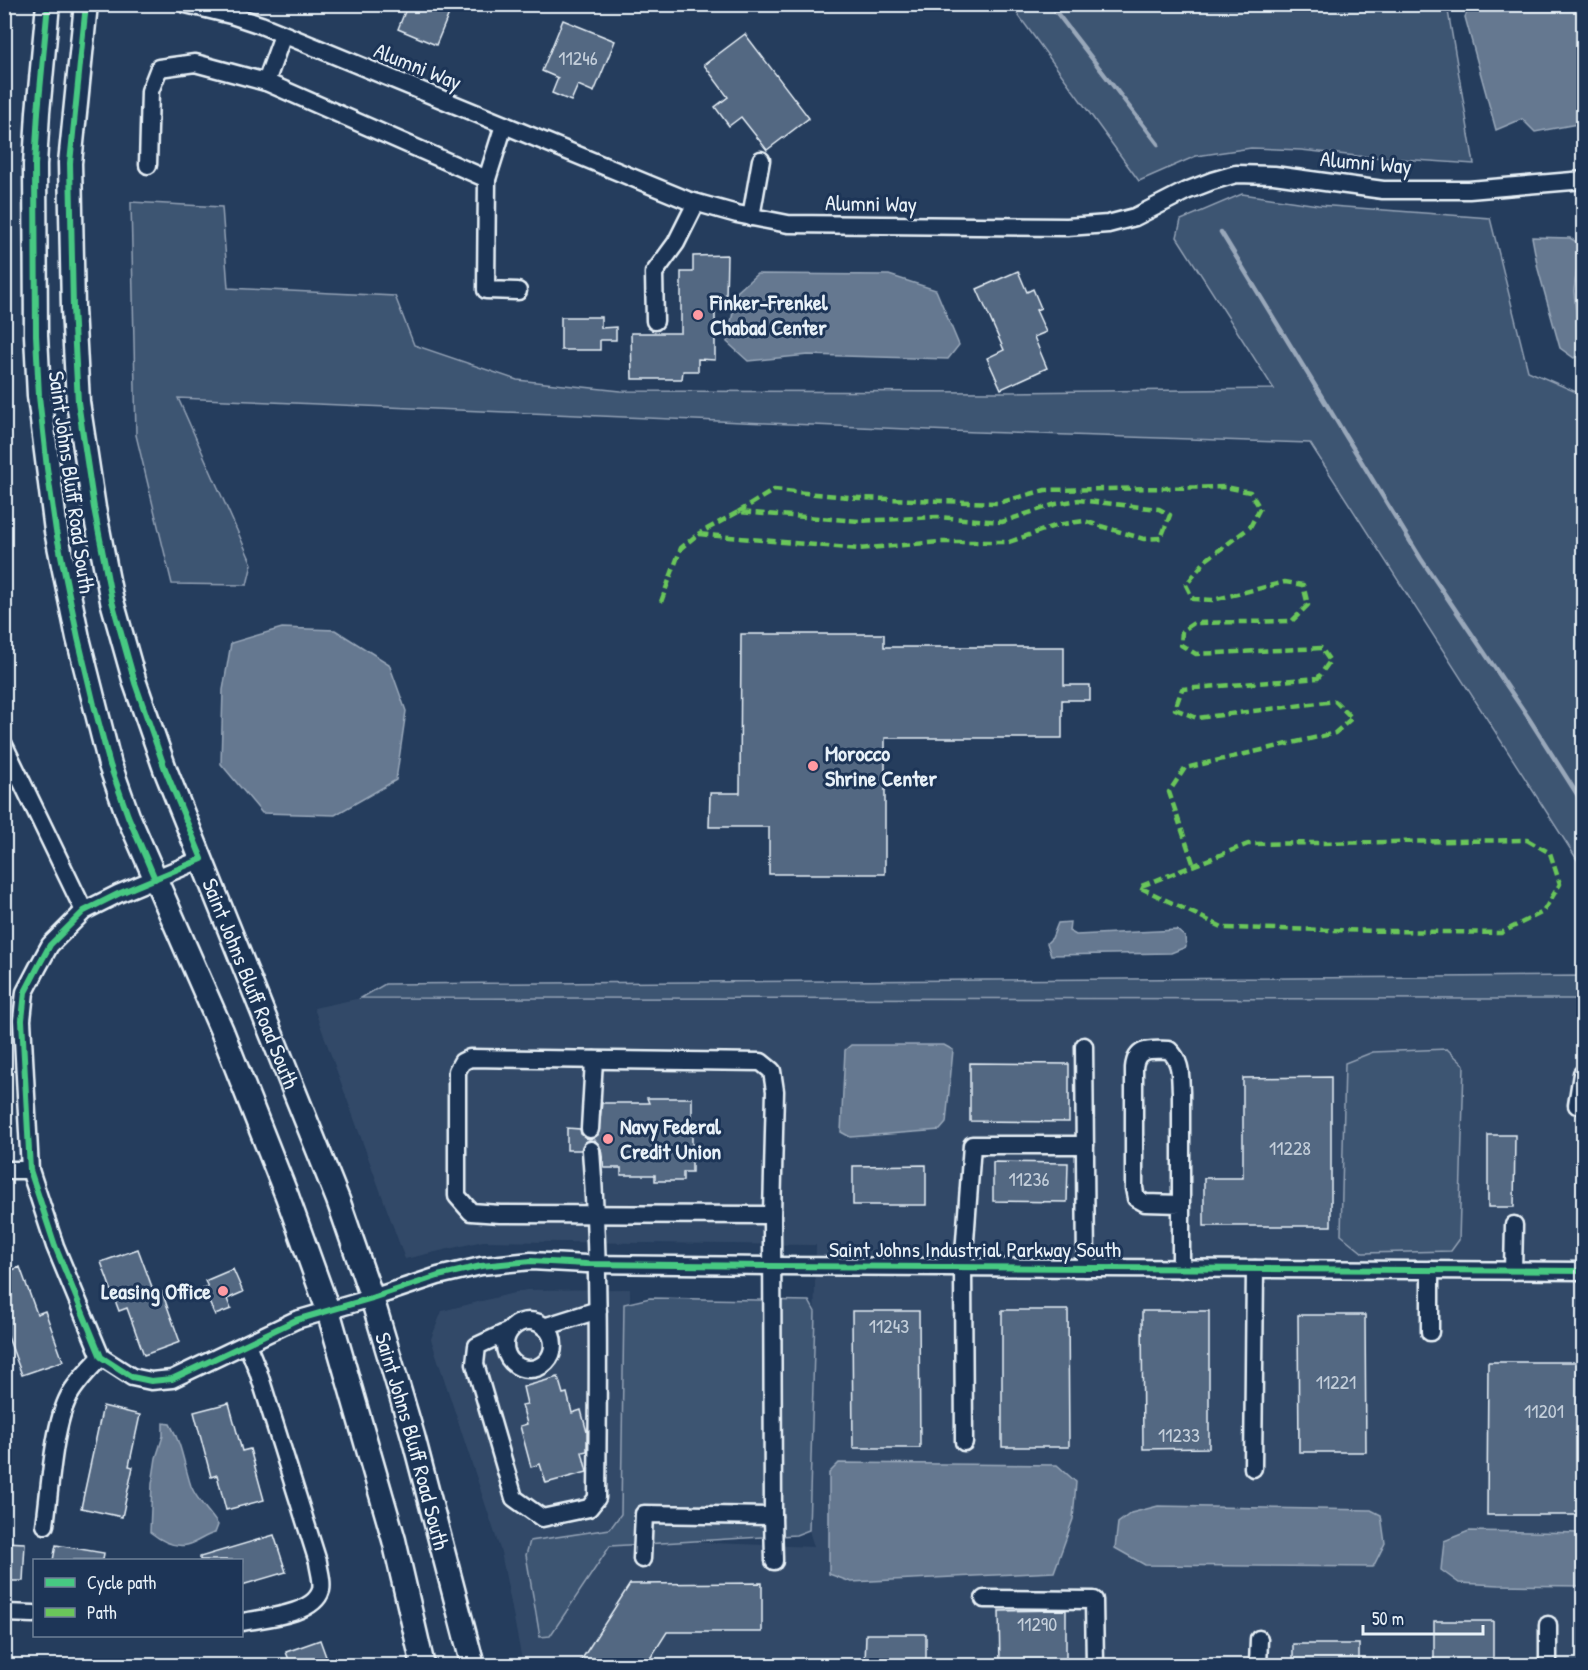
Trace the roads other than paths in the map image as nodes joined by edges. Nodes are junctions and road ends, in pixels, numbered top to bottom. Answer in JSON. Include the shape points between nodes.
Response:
{"nodes":[{"id":1,"x":48,"y":4,"type":"edge"},
{"id":2,"x":86,"y":4,"type":"edge"},
{"id":3,"x":186,"y":4,"type":"edge"},
{"id":4,"x":283,"y":35,"type":"junction"},
{"id":5,"x":266,"y":82,"type":"junction"},
{"id":6,"x":504,"y":125,"type":"junction"},
{"id":7,"x":761,"y":160,"type":"dead end"},
{"id":8,"x":148,"y":165,"type":"dead end"},
{"id":9,"x":487,"y":179,"type":"junction"},
{"id":10,"x":1584,"y":180,"type":"edge"},
{"id":11,"x":696,"y":203,"type":"junction"},
{"id":12,"x":751,"y":217,"type":"junction"},
{"id":13,"x":518,"y":291,"type":"dead end"},
{"id":14,"x":655,"y":321,"type":"dead end"},
{"id":15,"x":4,"y":745,"type":"edge"},
{"id":16,"x":202,"y":860,"type":"junction"},
{"id":17,"x":155,"y":879,"type":"junction"},
{"id":18,"x":84,"y":911,"type":"junction"},
{"id":19,"x":1084,"y":1046,"type":"dead end"},
{"id":20,"x":594,"y":1060,"type":"junction"},
{"id":21,"x":1584,"y":1073,"type":"edge"},
{"id":22,"x":1577,"y":1105,"type":"dead end"},
{"id":23,"x":590,"y":1129,"type":"dead end"},
{"id":24,"x":1085,"y":1145,"type":"junction"},
{"id":25,"x":591,"y":1150,"type":"dead end"},
{"id":26,"x":4,"y":1170,"type":"edge"},
{"id":27,"x":30,"y":1170,"type":"junction"},
{"id":28,"x":1180,"y":1204,"type":"junction"},
{"id":29,"x":596,"y":1215,"type":"junction"},
{"id":30,"x":772,"y":1215,"type":"junction"},
{"id":31,"x":1514,"y":1225,"type":"dead end"},
{"id":32,"x":596,"y":1264,"type":"junction"},
{"id":33,"x":772,"y":1266,"type":"junction"},
{"id":34,"x":963,"y":1268,"type":"junction"},
{"id":35,"x":1086,"y":1268,"type":"junction"},
{"id":36,"x":1180,"y":1269,"type":"junction"},
{"id":37,"x":1255,"y":1269,"type":"junction"},
{"id":38,"x":1430,"y":1270,"type":"junction"},
{"id":39,"x":1513,"y":1271,"type":"junction"},
{"id":40,"x":1584,"y":1271,"type":"edge"},
{"id":41,"x":372,"y":1298,"type":"junction"},
{"id":42,"x":328,"y":1310,"type":"junction"},
{"id":43,"x":598,"y":1310,"type":"junction"},
{"id":44,"x":544,"y":1327,"type":"junction"},
{"id":45,"x":509,"y":1331,"type":"junction"},
{"id":46,"x":1430,"y":1332,"type":"dead end"},
{"id":47,"x":247,"y":1344,"type":"junction"},
{"id":48,"x":101,"y":1357,"type":"junction"},
{"id":49,"x":964,"y":1442,"type":"dead end"},
{"id":50,"x":1253,"y":1468,"type":"dead end"},
{"id":51,"x":774,"y":1516,"type":"junction"},
{"id":52,"x":45,"y":1525,"type":"dead end"},
{"id":53,"x":642,"y":1559,"type":"dead end"},
{"id":54,"x":774,"y":1561,"type":"dead end"},
{"id":55,"x":984,"y":1599,"type":"dead end"},
{"id":56,"x":4,"y":1612,"type":"edge"},
{"id":57,"x":33,"y":1614,"type":"edge"},
{"id":58,"x":243,"y":1622,"type":"edge"},
{"id":59,"x":1548,"y":1625,"type":"dead end"},
{"id":60,"x":1259,"y":1639,"type":"dead end"},
{"id":61,"x":423,"y":1665,"type":"edge"},
{"id":62,"x":473,"y":1665,"type":"edge"},
{"id":63,"x":1095,"y":1665,"type":"edge"},
{"id":64,"x":1258,"y":1665,"type":"edge"},
{"id":65,"x":1548,"y":1665,"type":"edge"}],
"edges":[{"from":1,"to":17,"type":"main road","name":"Saint Johns Bluff Road South","via":[[35,165],[36,335],[47,468],[56,531],[94,705],[110,765]]},
{"from":2,"to":16,"type":"main road","name":"Saint Johns Bluff Road South","via":[[70,163],[78,402],[112,601],[161,758]]},
{"from":3,"to":4,"type":"street","name":"Alumni Way","via":[[231,15]]},
{"from":4,"to":5,"type":"street"},
{"from":4,"to":6,"type":"street","name":"Alumni Way"},
{"from":5,"to":8,"type":"street","via":[[195,63],[159,68],[150,91]]},
{"from":5,"to":9,"type":"street"},
{"from":6,"to":9,"type":"street"},
{"from":6,"to":11,"type":"street","name":"Alumni Way"},
{"from":7,"to":12,"type":"street"},
{"from":9,"to":13,"type":"street","via":[[486,290]]},
{"from":10,"to":12,"type":"street","name":"Alumni Way","via":[[1469,190],[1383,190],[1274,175],[1236,174],[1186,191],[1135,217],[1068,227],[788,224]]},
{"from":11,"to":12,"type":"street","name":"Alumni Way"},
{"from":11,"to":14,"type":"street","via":[[676,243],[654,273]]},
{"from":15,"to":18,"type":"street"},
{"from":16,"to":17,"type":"street"},
{"from":16,"to":41,"type":"main road","name":"Saint Johns Bluff Road South","via":[[338,1200]]},
{"from":17,"to":18,"type":"street"},
{"from":17,"to":42,"type":"main road","name":"Saint Johns Bluff Road South","via":[[222,1031]]},
{"from":18,"to":27,"type":"street","via":[[50,945],[25,992],[22,1020]]},
{"from":19,"to":24,"type":"street"},
{"from":20,"to":23,"type":"street"},
{"from":20,"to":29,"type":"street","via":[[470,1058],[462,1062],[457,1071],[457,1196],[471,1212]]},
{"from":20,"to":30,"type":"street","via":[[761,1062],[772,1071]]},
{"from":21,"to":22,"type":"street"},
{"from":24,"to":34,"type":"street","via":[[972,1145]]},
{"from":24,"to":35,"type":"street"},
{"from":25,"to":29,"type":"street"},
{"from":26,"to":27,"type":"street"},
{"from":27,"to":48,"type":"street","via":[[55,1246]]},
{"from":28,"to":28,"type":"street","via":[[1180,1066],[1169,1050],[1146,1051],[1135,1059],[1134,1068],[1136,1198],[1145,1203]]},
{"from":28,"to":36,"type":"street"},
{"from":29,"to":30,"type":"street"},
{"from":29,"to":32,"type":"street"},
{"from":30,"to":33,"type":"street"},
{"from":31,"to":39,"type":"street"},
{"from":32,"to":33,"type":"street","name":"Saint Johns Industrial Parkway South"},
{"from":32,"to":41,"type":"street","name":"Saint Johns Industrial Parkway South","via":[[531,1261],[481,1266]]},
{"from":32,"to":43,"type":"street"},
{"from":33,"to":34,"type":"street","name":"Saint Johns Industrial Parkway South"},
{"from":33,"to":51,"type":"street"},
{"from":34,"to":35,"type":"street","name":"Saint Johns Industrial Parkway South"},
{"from":34,"to":49,"type":"street"},
{"from":35,"to":36,"type":"street","name":"Saint Johns Industrial Parkway South"},
{"from":36,"to":37,"type":"street","name":"Saint Johns Industrial Parkway South"},
{"from":37,"to":38,"type":"street","name":"Saint Johns Industrial Parkway South"},
{"from":37,"to":50,"type":"street"},
{"from":38,"to":39,"type":"street","name":"Saint Johns Industrial Parkway South"},
{"from":38,"to":46,"type":"street"},
{"from":39,"to":40,"type":"street","name":"Saint Johns Industrial Parkway South"},
{"from":41,"to":42,"type":"street","name":"Saint Johns Industrial Parkway South"},
{"from":41,"to":62,"type":"main road","name":"Saint Johns Bluff Road South"},
{"from":42,"to":47,"type":"street","name":"Saint Johns Industrial Parkway South","via":[[296,1320]]},
{"from":42,"to":61,"type":"main road","name":"Saint Johns Bluff Road South","via":[[394,1540]]},
{"from":43,"to":44,"type":"street"},
{"from":43,"to":45,"type":"street","via":[[597,1498],[589,1508],[542,1518],[514,1498],[475,1364],[477,1346]]},
{"from":44,"to":45,"type":"street","via":[[522,1322]]},
{"from":44,"to":45,"type":"street","via":[[552,1340],[550,1356],[546,1363],[531,1369],[522,1369],[510,1360],[505,1346]]},
{"from":47,"to":48,"type":"street","name":"Saint Johns Industrial Parkway South","via":[[172,1379],[150,1381],[132,1377]]},
{"from":47,"to":58,"type":"street","via":[[318,1562],[321,1591],[299,1611]]},
{"from":48,"to":52,"type":"street","via":[[69,1396],[63,1411]]},
{"from":51,"to":53,"type":"street","via":[[644,1514]]},
{"from":51,"to":54,"type":"street"},
{"from":55,"to":63,"type":"street","via":[[1095,1600]]},
{"from":56,"to":57,"type":"street"},
{"from":59,"to":65,"type":"street"},
{"from":60,"to":64,"type":"street"}]}
